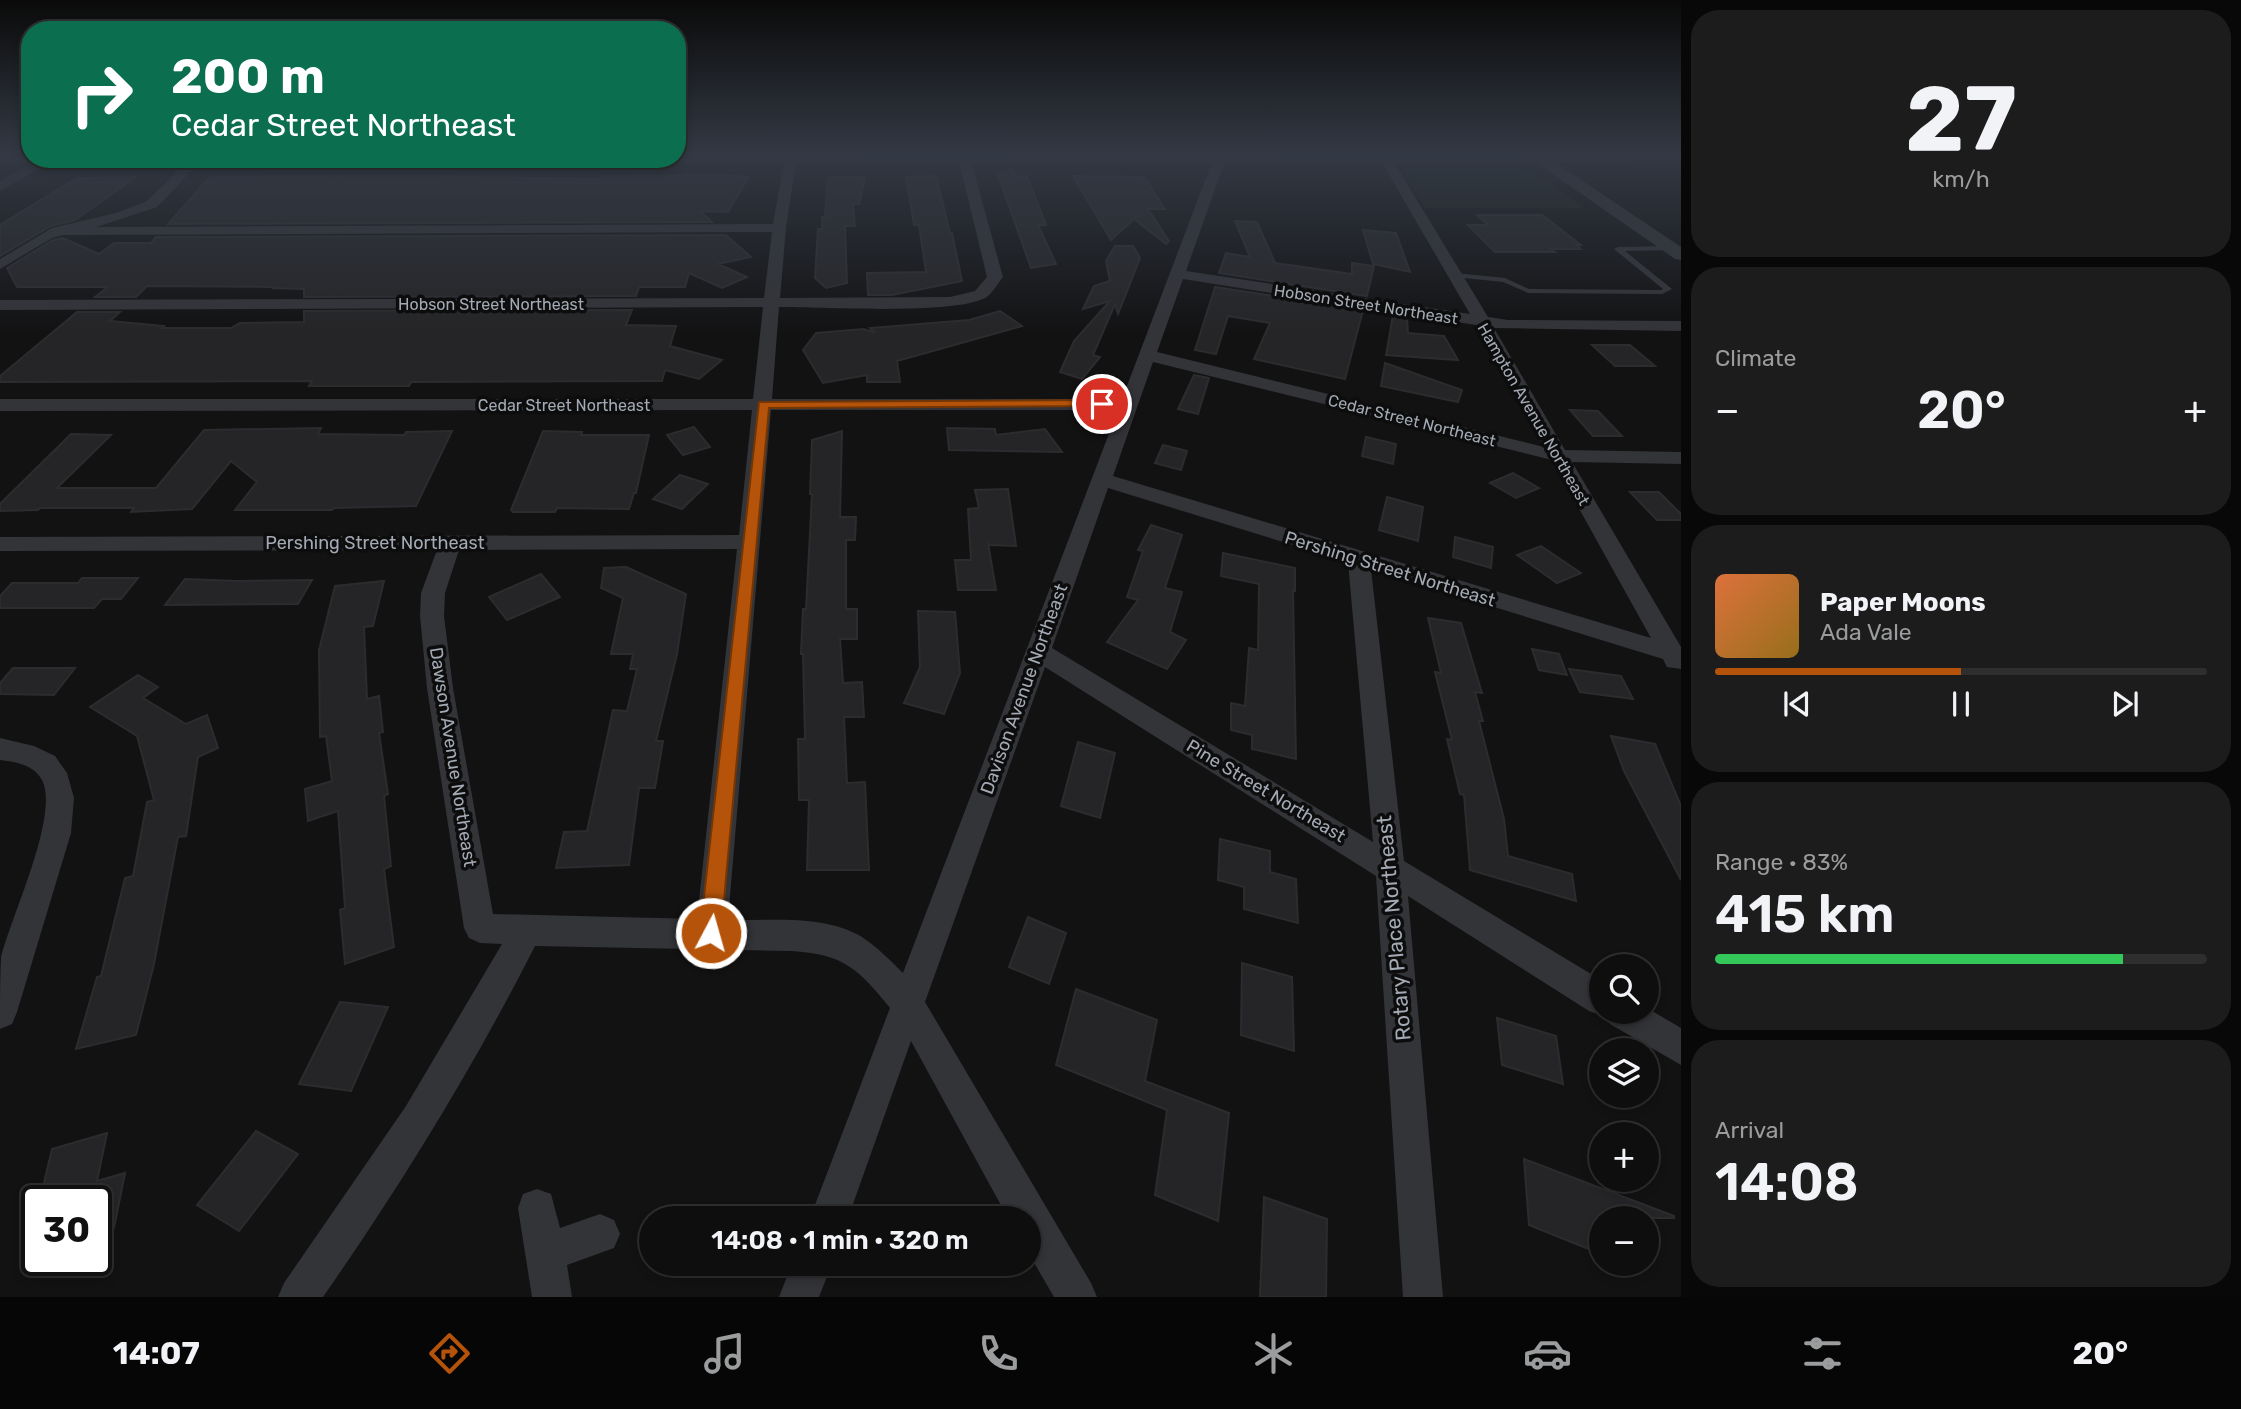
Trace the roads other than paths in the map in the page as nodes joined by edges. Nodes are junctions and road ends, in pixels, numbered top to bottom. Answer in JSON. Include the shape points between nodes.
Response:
{"nodes":[{"id":1,"x":133,"y":213,"type":"edge"},
{"id":2,"x":134,"y":213,"type":"edge"},
{"id":3,"x":779,"y":213,"type":"edge"},
{"id":4,"x":979,"y":213,"type":"edge"},
{"id":5,"x":1200,"y":213,"type":"edge"},
{"id":6,"x":1418,"y":213,"type":"edge"},
{"id":7,"x":1620,"y":213,"type":"edge"},
{"id":8,"x":779,"y":228,"type":"junction"},
{"id":9,"x":143,"y":230,"type":"junction"},
{"id":10,"x":57,"y":231,"type":"junction"},
{"id":11,"x":1677,"y":251,"type":"edge"},
{"id":12,"x":0,"y":265,"type":"edge"},
{"id":13,"x":1177,"y":274,"type":"junction"},
{"id":14,"x":1455,"y":275,"type":"junction"},
{"id":15,"x":773,"y":304,"type":"junction"},
{"id":16,"x":0,"y":305,"type":"edge"},
{"id":17,"x":1483,"y":323,"type":"junction"},
{"id":18,"x":1681,"y":326,"type":"edge"},
{"id":19,"x":1146,"y":355,"type":"junction"},
{"id":20,"x":763,"y":404,"type":"junction"},
{"id":21,"x":1128,"y":404,"type":"junction"},
{"id":22,"x":0,"y":405,"type":"edge"},
{"id":23,"x":1558,"y":456,"type":"junction"},
{"id":24,"x":1681,"y":458,"type":"edge"},
{"id":25,"x":1100,"y":479,"type":"junction"},
{"id":26,"x":750,"y":542,"type":"junction"},
{"id":27,"x":450,"y":543,"type":"junction"},
{"id":28,"x":0,"y":544,"type":"edge"},
{"id":29,"x":1359,"y":559,"type":"junction"},
{"id":30,"x":1038,"y":651,"type":"junction"},
{"id":31,"x":1678,"y":660,"type":"edge"},
{"id":32,"x":0,"y":749,"type":"edge"},
{"id":33,"x":1390,"y":867,"type":"junction"},
{"id":34,"x":526,"y":932,"type":"junction"},
{"id":35,"x":711,"y":933,"type":"junction"},
{"id":36,"x":1589,"y":991,"type":"edge"},
{"id":37,"x":909,"y":1003,"type":"junction"},
{"id":38,"x":0,"y":1012,"type":"edge"},
{"id":39,"x":1642,"y":1024,"type":"edge"},
{"id":40,"x":1681,"y":1048,"type":"edge"},
{"id":41,"x":833,"y":1206,"type":"edge"},
{"id":42,"x":537,"y":1208,"type":"dead end"},
{"id":43,"x":600,"y":1234,"type":"dead end"},
{"id":44,"x":545,"y":1253,"type":"junction"},
{"id":45,"x":807,"y":1276,"type":"edge"},
{"id":46,"x":298,"y":1297,"type":"edge"},
{"id":47,"x":552,"y":1297,"type":"edge"},
{"id":48,"x":799,"y":1297,"type":"edge"},
{"id":49,"x":1077,"y":1297,"type":"edge"},
{"id":50,"x":1423,"y":1297,"type":"edge"}],
"edges":[{"from":1,"to":10,"type":"street"},
{"from":2,"to":9,"type":"street","via":[[119,226]]},
{"from":3,"to":8,"type":"street"},
{"from":4,"to":15,"type":"street","name":"Hobson Street Northeast","via":[[995,268],[995,277],[981,294],[950,302]]},
{"from":5,"to":13,"type":"street","name":"Davison Avenue Northeast"},
{"from":6,"to":14,"type":"street","name":"Hampton Avenue Northeast"},
{"from":7,"to":11,"type":"street"},
{"from":8,"to":9,"type":"street"},
{"from":8,"to":15,"type":"street"},
{"from":9,"to":10,"type":"street"},
{"from":10,"to":12,"type":"street"},
{"from":11,"to":14,"type":"lane","via":[[1618,249],[1668,289],[1662,292],[1528,291],[1505,279]]},
{"from":13,"to":17,"type":"street","name":"Hobson Street Northeast"},
{"from":13,"to":19,"type":"street","name":"Davison Avenue Northeast"},
{"from":14,"to":17,"type":"street","name":"Hampton Avenue Northeast"},
{"from":15,"to":16,"type":"street","name":"Hobson Street Northeast"},
{"from":15,"to":20,"type":"street"},
{"from":17,"to":18,"type":"street","name":"Hobson Street Northeast"},
{"from":17,"to":23,"type":"street","name":"Hampton Avenue Northeast"},
{"from":19,"to":21,"type":"street","name":"Davison Avenue Northeast"},
{"from":19,"to":23,"type":"street","name":"Cedar Street Northeast"},
{"from":20,"to":21,"type":"street","name":"Cedar Street Northeast"},
{"from":20,"to":22,"type":"street","name":"Cedar Street Northeast"},
{"from":20,"to":26,"type":"street"},
{"from":21,"to":25,"type":"street","name":"Davison Avenue Northeast"},
{"from":23,"to":24,"type":"street","name":"Cedar Street Northeast"},
{"from":23,"to":31,"type":"street","name":"Hampton Avenue Northeast"},
{"from":25,"to":29,"type":"street","name":"Pershing Street Northeast"},
{"from":25,"to":30,"type":"street","name":"Davison Avenue Northeast"},
{"from":26,"to":27,"type":"street","name":"Pershing Street Northeast"},
{"from":26,"to":35,"type":"street"},
{"from":27,"to":28,"type":"street","name":"Pershing Street Northeast"},
{"from":27,"to":34,"type":"street","name":"Dawson Avenue Northeast","via":[[433,593],[432,616],[480,928]]},
{"from":29,"to":31,"type":"street","name":"Pershing Street Northeast"},
{"from":29,"to":33,"type":"street","name":"Rotary Place Northeast"},
{"from":30,"to":33,"type":"street","name":"Pine Street Northeast"},
{"from":30,"to":37,"type":"street","name":"Davison Avenue Northeast"},
{"from":32,"to":38,"type":"street","via":[[35,755],[49,765],[60,792],[61,809]]},
{"from":33,"to":36,"type":"street","name":"Pine Street Northeast"},
{"from":33,"to":50,"type":"street","name":"Rotary Place Northeast"},
{"from":34,"to":35,"type":"street"},
{"from":34,"to":46,"type":"street","via":[[410,1136]]},
{"from":35,"to":37,"type":"street","via":[[821,938],[850,948]]},
{"from":37,"to":41,"type":"street","name":"Davison Avenue Northeast"},
{"from":37,"to":49,"type":"street"},
{"from":39,"to":40,"type":"street"},
{"from":42,"to":44,"type":"street"},
{"from":43,"to":44,"type":"street"},
{"from":44,"to":47,"type":"street"},
{"from":45,"to":48,"type":"street"}]}
